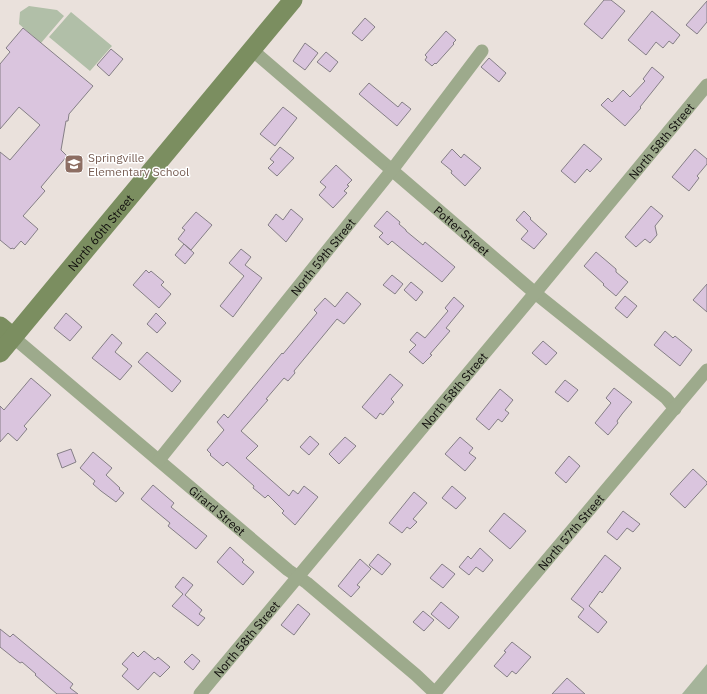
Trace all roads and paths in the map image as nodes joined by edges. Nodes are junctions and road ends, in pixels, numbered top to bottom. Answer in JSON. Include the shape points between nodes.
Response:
{"nodes":[{"id":1,"x":293,"y":0,"type":"edge"},
{"id":2,"x":252,"y":50,"type":"junction"},
{"id":3,"x":482,"y":50,"type":"dead end"},
{"id":4,"x":707,"y":85,"type":"edge"},
{"id":5,"x":392,"y":170,"type":"junction"},
{"id":6,"x":535,"y":293,"type":"junction"},
{"id":7,"x":7,"y":332,"type":"edge"},
{"id":8,"x":0,"y":353,"type":"edge"},
{"id":9,"x":707,"y":370,"type":"edge"},
{"id":10,"x":675,"y":409,"type":"junction"},
{"id":11,"x":160,"y":460,"type":"junction"},
{"id":12,"x":298,"y":576,"type":"junction"},
{"id":13,"x":435,"y":693,"type":"edge"},
{"id":14,"x":200,"y":694,"type":"edge"}],
"edges":[{"from":1,"to":2,"type":"main road","name":"North 60th Street"},
{"from":2,"to":5,"type":"street","name":"Potter Street"},
{"from":2,"to":7,"type":"main road","name":"North 60th Street"},
{"from":3,"to":5,"type":"street","name":"North 59th Street"},
{"from":4,"to":6,"type":"street","name":"North 58th Street"},
{"from":5,"to":6,"type":"street","name":"Potter Street"},
{"from":5,"to":11,"type":"street","name":"North 59th Street"},
{"from":6,"to":10,"type":"street","name":"Potter Street","via":[[666,398]]},
{"from":6,"to":12,"type":"street","name":"North 58th Street"},
{"from":7,"to":8,"type":"main road","name":"North 60th Street"},
{"from":7,"to":11,"type":"street","name":"Girard Street"},
{"from":9,"to":10,"type":"street","name":"North 57th Street"},
{"from":10,"to":13,"type":"street","name":"North 57th Street"},
{"from":11,"to":12,"type":"street","name":"Girard Street"},
{"from":12,"to":13,"type":"street","name":"Girard Street"},
{"from":12,"to":14,"type":"street","name":"North 58th Street"}]}
